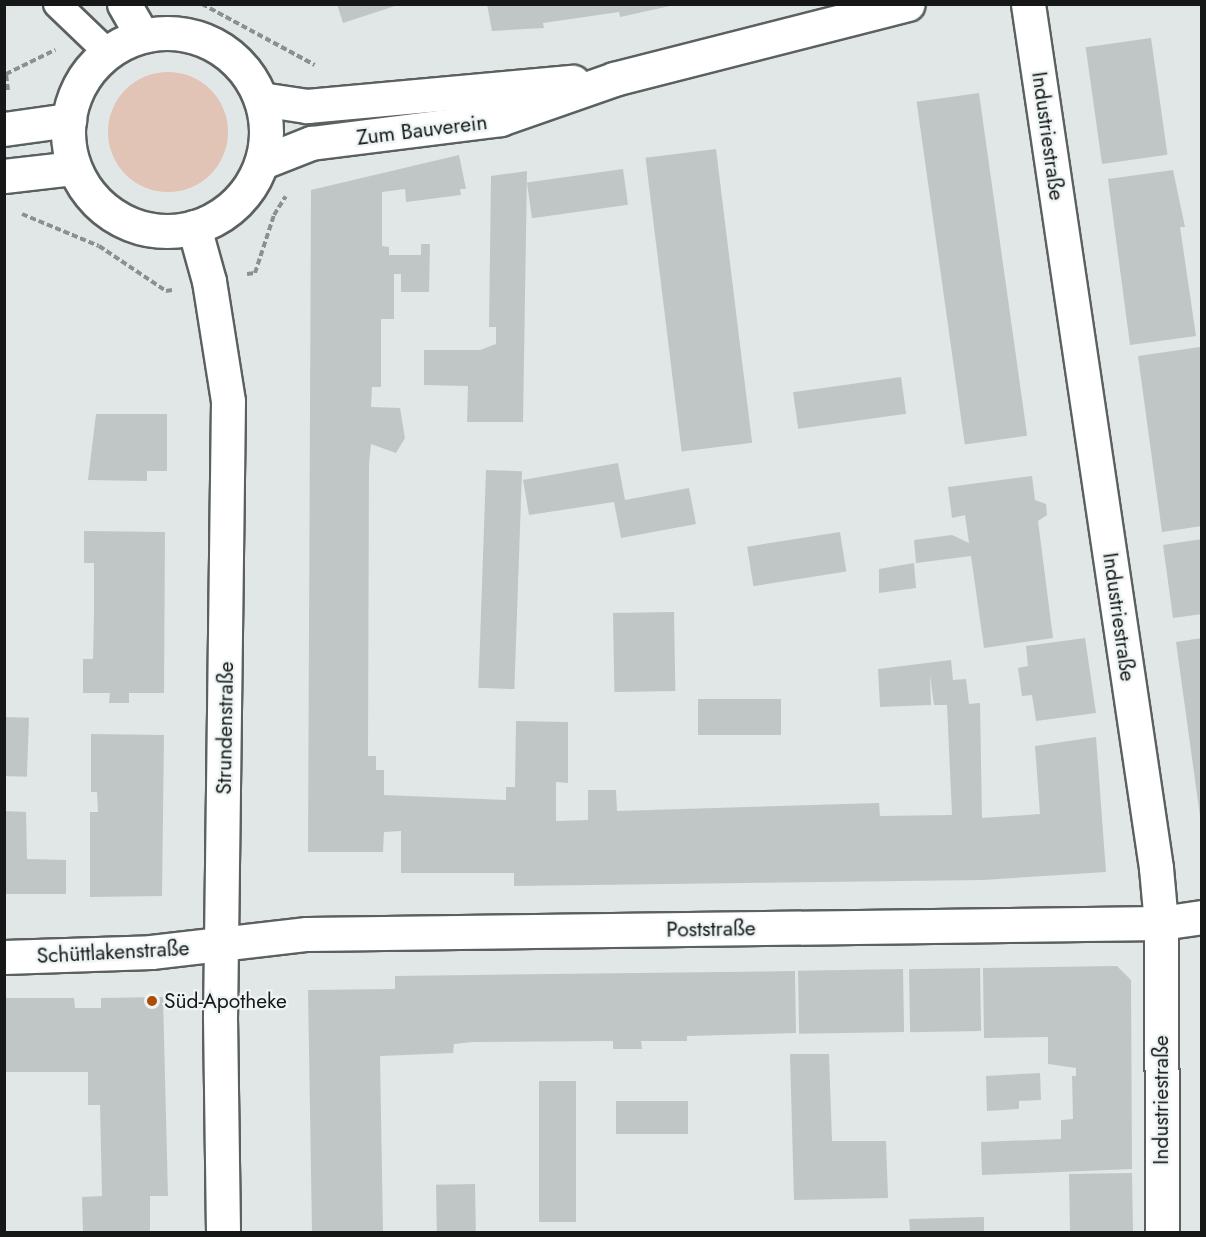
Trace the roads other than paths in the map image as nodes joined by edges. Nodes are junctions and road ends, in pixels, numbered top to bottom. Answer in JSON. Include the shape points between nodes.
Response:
{"nodes":[{"id":1,"x":57,"y":4,"type":"edge"},
{"id":2,"x":124,"y":4,"type":"edge"},
{"id":3,"x":908,"y":4,"type":"edge"},
{"id":4,"x":1028,"y":4,"type":"edge"},
{"id":5,"x":141,"y":34,"type":"junction"},
{"id":6,"x":99,"y":41,"type":"junction"},
{"id":7,"x":614,"y":79,"type":"junction"},
{"id":8,"x":261,"y":99,"type":"junction"},
{"id":9,"x":69,"y":120,"type":"junction"},
{"id":10,"x":8,"y":128,"type":"edge"},
{"id":11,"x":263,"y":162,"type":"junction"},
{"id":12,"x":73,"y":168,"type":"junction"},
{"id":13,"x":11,"y":175,"type":"edge"},
{"id":14,"x":194,"y":227,"type":"junction"},
{"id":15,"x":1202,"y":918,"type":"edge"},
{"id":16,"x":1161,"y":923,"type":"junction"},
{"id":17,"x":221,"y":944,"type":"junction"},
{"id":18,"x":4,"y":957,"type":"edge"},
{"id":19,"x":223,"y":1233,"type":"edge"},
{"id":20,"x":1162,"y":1233,"type":"edge"}],
"edges":[{"from":1,"to":6,"type":"lane"},
{"from":2,"to":5,"type":"street"},
{"from":3,"to":7,"type":"street","name":"Zum Bauverein"},
{"from":4,"to":16,"type":"street","name":"Industriestraße"},
{"from":5,"to":6,"type":"street"},
{"from":5,"to":8,"type":"street","via":[[171,33],[216,48],[238,64]]},
{"from":6,"to":9,"type":"street"},
{"from":7,"to":8,"type":"street","name":"Zum Bauverein","via":[[307,106]]},
{"from":7,"to":11,"type":"street","name":"Zum Bauverein","via":[[489,122],[322,142]]},
{"from":8,"to":11,"type":"street","via":[[268,140]]},
{"from":9,"to":10,"type":"street"},
{"from":9,"to":12,"type":"street"},
{"from":11,"to":14,"type":"street","via":[[229,209]]},
{"from":12,"to":13,"type":"street"},
{"from":12,"to":14,"type":"street","via":[[96,202],[119,218],[150,229]]},
{"from":14,"to":17,"type":"street","name":"Strundenstraße","via":[[209,281],[228,402]]},
{"from":15,"to":16,"type":"street","name":"Poststraße"},
{"from":16,"to":17,"type":"street","name":"Poststraße","via":[[307,934]]},
{"from":16,"to":20,"type":"street","name":"Industriestraße"},
{"from":17,"to":18,"type":"street","name":"Schüttlakenstraße"},
{"from":17,"to":19,"type":"street","name":"Strundenstraße"}]}
